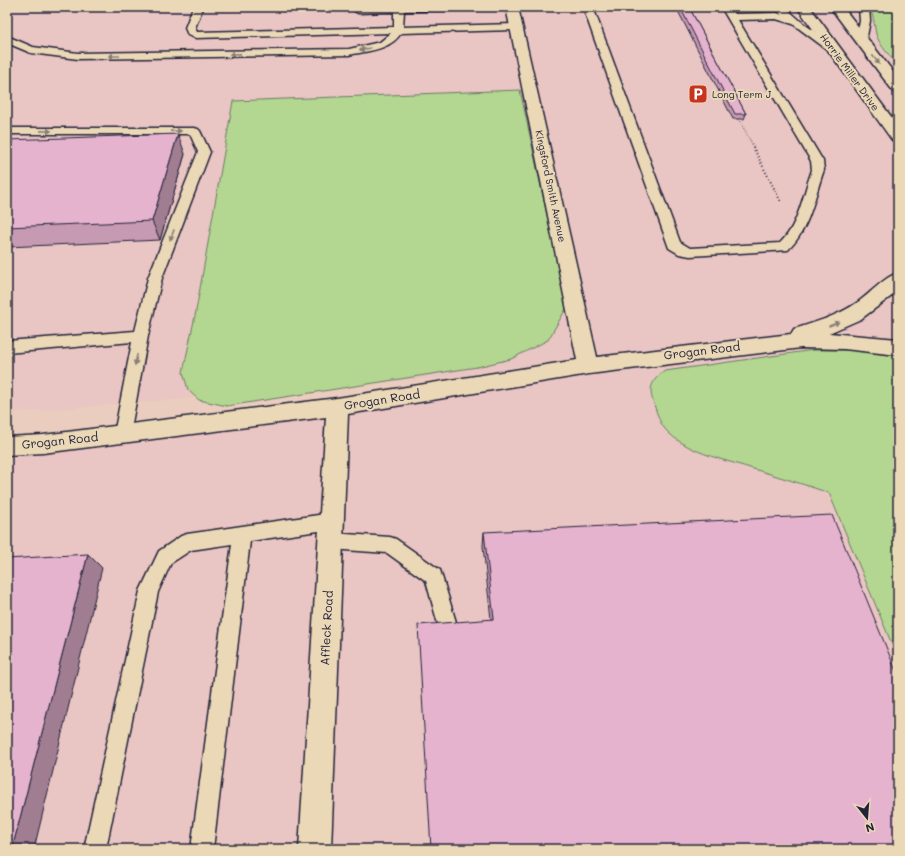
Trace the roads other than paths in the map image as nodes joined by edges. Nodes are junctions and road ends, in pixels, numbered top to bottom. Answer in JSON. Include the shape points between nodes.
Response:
{"nodes":[{"id":1,"x":198,"y":7,"type":"edge"},
{"id":2,"x":449,"y":7,"type":"edge"},
{"id":3,"x":512,"y":7,"type":"edge"},
{"id":4,"x":588,"y":7,"type":"edge"},
{"id":5,"x":779,"y":7,"type":"edge"},
{"id":6,"x":802,"y":7,"type":"edge"},
{"id":7,"x":836,"y":7,"type":"edge"},
{"id":8,"x":864,"y":7,"type":"edge"},
{"id":9,"x":399,"y":8,"type":"edge"},
{"id":10,"x":427,"y":8,"type":"edge"},
{"id":11,"x":729,"y":12,"type":"edge"},
{"id":12,"x":357,"y":18,"type":"edge"},
{"id":13,"x":796,"y":22,"type":"junction"},
{"id":14,"x":517,"y":27,"type":"junction"},
{"id":15,"x":398,"y":31,"type":"junction"},
{"id":16,"x":7,"y":39,"type":"edge"},
{"id":17,"x":861,"y":41,"type":"junction"},
{"id":18,"x":833,"y":49,"type":"junction"},
{"id":19,"x":898,"y":88,"type":"edge"},
{"id":20,"x":7,"y":131,"type":"edge"},
{"id":21,"x":898,"y":138,"type":"edge"},
{"id":22,"x":898,"y":280,"type":"edge"},
{"id":23,"x":141,"y":336,"type":"junction"},
{"id":24,"x":755,"y":344,"type":"junction"},
{"id":25,"x":7,"y":347,"type":"edge"},
{"id":26,"x":898,"y":347,"type":"edge"},
{"id":27,"x":589,"y":366,"type":"junction"},
{"id":28,"x":337,"y":407,"type":"junction"},
{"id":29,"x":122,"y":434,"type":"junction"},
{"id":30,"x":7,"y":446,"type":"edge"},
{"id":31,"x":331,"y":531,"type":"junction"},
{"id":32,"x":242,"y":534,"type":"junction"},
{"id":33,"x":450,"y":635,"type":"edge"},
{"id":34,"x":95,"y":849,"type":"edge"},
{"id":35,"x":202,"y":849,"type":"edge"},
{"id":36,"x":316,"y":849,"type":"edge"}],
"edges":[{"from":1,"to":12,"type":"lane","via":[[190,28],[191,33],[196,35]]},
{"from":2,"to":10,"type":"lane"},
{"from":3,"to":14,"type":"street","name":"Kingsford Smith Avenue"},
{"from":4,"to":11,"type":"lane","via":[[672,241],[679,249],[690,252],[783,247],[790,242],[801,220],[818,170],[812,151]]},
{"from":5,"to":13,"type":"lane"},
{"from":6,"to":18,"type":"street","name":"Horrie Miller Drive"},
{"from":7,"to":17,"type":"street"},
{"from":8,"to":17,"type":"lane"},
{"from":9,"to":10,"type":"lane"},
{"from":9,"to":12,"type":"lane"},
{"from":9,"to":15,"type":"lane"},
{"from":11,"to":13,"type":"lane","via":[[777,16]]},
{"from":12,"to":15,"type":"lane"},
{"from":13,"to":18,"type":"lane"},
{"from":14,"to":15,"type":"lane"},
{"from":14,"to":27,"type":"street","name":"Kingsford Smith Avenue"},
{"from":15,"to":16,"type":"lane","one_way":true,"via":[[394,38],[373,47],[349,52],[78,56],[31,50]]},
{"from":17,"to":19,"type":"street","one_way":true},
{"from":18,"to":21,"type":"street","name":"Horrie Miller Drive"},
{"from":20,"to":23,"type":"lane","one_way":true,"via":[[194,131],[204,152],[155,278]]},
{"from":24,"to":22,"type":"street","name":"Grogan Road","one_way":true,"via":[[819,329],[844,320],[875,301]]},
{"from":23,"to":25,"type":"lane"},
{"from":23,"to":29,"type":"lane","one_way":true},
{"from":24,"to":26,"type":"street","name":"Grogan Road","via":[[844,340]]},
{"from":24,"to":27,"type":"street","name":"Grogan Road"},
{"from":27,"to":28,"type":"street","name":"Grogan Road"},
{"from":28,"to":29,"type":"street","name":"Grogan Road"},
{"from":28,"to":31,"type":"street","name":"Affleck Road"},
{"from":29,"to":30,"type":"street","name":"Grogan Road"},
{"from":31,"to":32,"type":"lane"},
{"from":31,"to":33,"type":"lane","via":[[390,545],[434,576]]},
{"from":31,"to":36,"type":"street","name":"Affleck Road"},
{"from":32,"to":34,"type":"lane","via":[[187,542],[165,557],[149,592]]},
{"from":32,"to":35,"type":"lane"}]}
